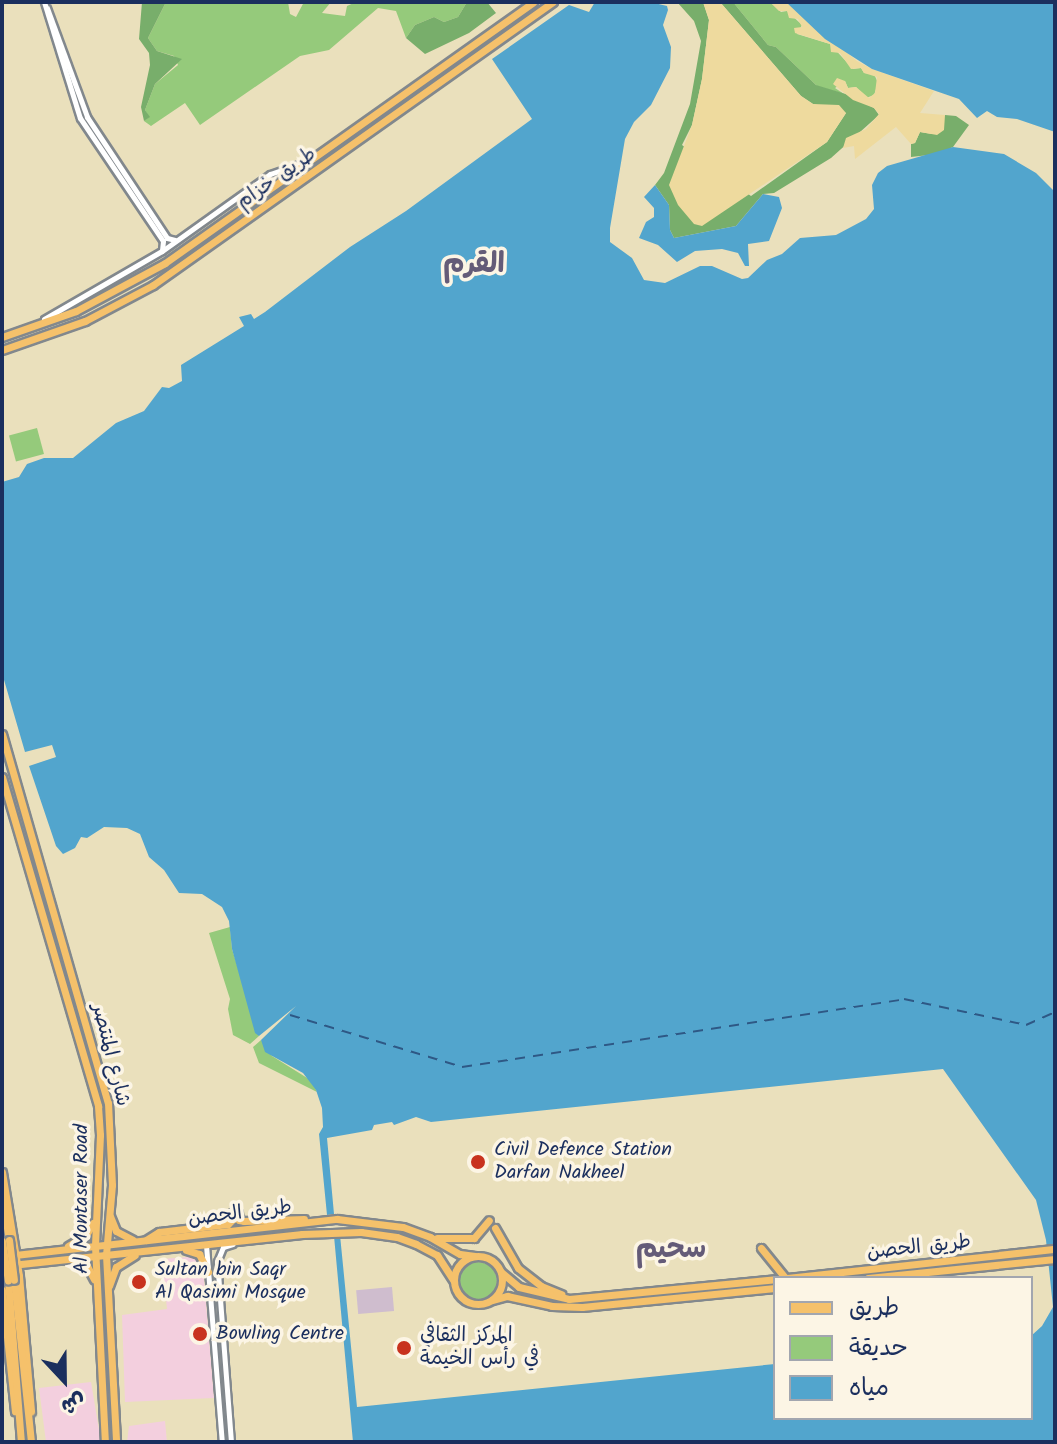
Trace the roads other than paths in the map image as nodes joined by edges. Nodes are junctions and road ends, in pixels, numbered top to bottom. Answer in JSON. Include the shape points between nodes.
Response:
{"nodes":[{"id":1,"x":44,"y":2,"type":"edge"},
{"id":2,"x":533,"y":2,"type":"edge"},
{"id":3,"x":553,"y":2,"type":"edge"},
{"id":4,"x":307,"y":162,"type":"junction"},
{"id":5,"x":176,"y":240,"type":"junction"},
{"id":6,"x":162,"y":251,"type":"junction"},
{"id":7,"x":76,"y":311,"type":"junction"},
{"id":8,"x":26,"y":330,"type":"junction"},
{"id":9,"x":52,"y":334,"type":"junction"},
{"id":10,"x":2,"y":337,"type":"edge"},
{"id":11,"x":2,"y":350,"type":"edge"},
{"id":12,"x":2,"y":734,"type":"edge"},
{"id":13,"x":2,"y":777,"type":"edge"},
{"id":14,"x":93,"y":1085,"type":"junction"},
{"id":15,"x":108,"y":1103,"type":"junction"},
{"id":16,"x":2,"y":1172,"type":"edge"},
{"id":17,"x":109,"y":1196,"type":"junction"},
{"id":18,"x":97,"y":1197,"type":"junction"},
{"id":19,"x":2,"y":1198,"type":"edge"},
{"id":20,"x":489,"y":1220,"type":"dead end"},
{"id":21,"x":314,"y":1221,"type":"junction"},
{"id":22,"x":271,"y":1226,"type":"junction"},
{"id":23,"x":495,"y":1228,"type":"dead end"},
{"id":24,"x":430,"y":1237,"type":"junction"},
{"id":25,"x":7,"y":1240,"type":"edge"},
{"id":26,"x":141,"y":1242,"type":"junction"},
{"id":27,"x":240,"y":1242,"type":"junction"},
{"id":28,"x":106,"y":1245,"type":"junction"},
{"id":29,"x":206,"y":1245,"type":"junction"},
{"id":30,"x":95,"y":1246,"type":"junction"},
{"id":31,"x":761,"y":1248,"type":"dead end"},
{"id":32,"x":171,"y":1249,"type":"junction"},
{"id":33,"x":1055,"y":1249,"type":"edge"},
{"id":34,"x":61,"y":1250,"type":"junction"},
{"id":35,"x":145,"y":1251,"type":"junction"},
{"id":36,"x":34,"y":1253,"type":"junction"},
{"id":37,"x":16,"y":1255,"type":"junction"},
{"id":38,"x":106,"y":1255,"type":"junction"},
{"id":39,"x":2,"y":1256,"type":"edge"},
{"id":40,"x":96,"y":1256,"type":"junction"},
{"id":41,"x":475,"y":1256,"type":"junction"},
{"id":42,"x":70,"y":1259,"type":"junction"},
{"id":43,"x":1055,"y":1259,"type":"edge"},
{"id":44,"x":31,"y":1263,"type":"junction"},
{"id":45,"x":17,"y":1264,"type":"junction"},
{"id":46,"x":2,"y":1266,"type":"edge"},
{"id":47,"x":937,"y":1267,"type":"junction"},
{"id":48,"x":208,"y":1272,"type":"junction"},
{"id":49,"x":501,"y":1272,"type":"junction"},
{"id":50,"x":784,"y":1276,"type":"edge"},
{"id":51,"x":813,"y":1276,"type":"edge"},
{"id":52,"x":881,"y":1276,"type":"edge"},
{"id":53,"x":14,"y":1279,"type":"junction"},
{"id":54,"x":773,"y":1279,"type":"edge"},
{"id":55,"x":454,"y":1281,"type":"junction"},
{"id":56,"x":97,"y":1286,"type":"junction"},
{"id":57,"x":773,"y":1288,"type":"edge"},
{"id":58,"x":2,"y":1290,"type":"edge"},
{"id":59,"x":108,"y":1292,"type":"junction"},
{"id":60,"x":583,"y":1299,"type":"junction"},
{"id":61,"x":492,"y":1300,"type":"junction"},
{"id":62,"x":214,"y":1350,"type":"junction"},
{"id":63,"x":225,"y":1365,"type":"junction"},
{"id":64,"x":21,"y":1442,"type":"edge"},
{"id":65,"x":30,"y":1442,"type":"edge"},
{"id":66,"x":105,"y":1442,"type":"edge"},
{"id":67,"x":116,"y":1442,"type":"edge"},
{"id":68,"x":222,"y":1442,"type":"edge"},
{"id":69,"x":231,"y":1442,"type":"edge"}],
"edges":[{"from":1,"to":5,"type":"street","via":[[87,117],[167,238]]},
{"from":1,"to":6,"type":"street","via":[[80,118],[163,241]]},
{"from":2,"to":4,"type":"main road","name":"طريق خزام"},
{"from":3,"to":9,"type":"main road","name":"طريق خزام","via":[[174,271]]},
{"from":4,"to":5,"type":"street","via":[[270,174]]},
{"from":4,"to":7,"type":"main road","name":"طريق خزام","via":[[165,263]]},
{"from":5,"to":6,"type":"street"},
{"from":6,"to":8,"type":"street"},
{"from":7,"to":8,"type":"main road","name":"طريق خزام"},
{"from":7,"to":9,"type":"main road","via":[[52,325]]},
{"from":8,"to":10,"type":"main road","name":"طريق خزام"},
{"from":9,"to":11,"type":"main road","name":"طريق خزام"},
{"from":12,"to":15,"type":"main road","name":"شارع المنتصر"},
{"from":13,"to":14,"type":"main road","name":"Al Montaser Road"},
{"from":14,"to":15,"type":"main road","via":[[100,1102]]},
{"from":14,"to":18,"type":"main road","name":"Al Montaser Road","via":[[100,1135]]},
{"from":15,"to":17,"type":"main road","name":"شارع المنتصر"},
{"from":16,"to":25,"type":"main road"},
{"from":17,"to":26,"type":"main road","via":[[114,1228]]},
{"from":17,"to":28,"type":"main road","name":"شارع المنتصر"},
{"from":18,"to":30,"type":"main road","name":"Al Montaser Road"},
{"from":18,"to":34,"type":"main road","via":[[86,1235]]},
{"from":19,"to":25,"type":"main road"},
{"from":20,"to":24,"type":"main road","via":[[474,1238]]},
{"from":21,"to":22,"type":"main road","name":"طريق الحصن"},
{"from":21,"to":24,"type":"main road","name":"طريق الحصن","via":[[373,1221]]},
{"from":21,"to":26,"type":"main road","via":[[242,1221],[235,1213],[230,1223],[159,1232]]},
{"from":22,"to":26,"type":"main road","name":"طريق الحصن"},
{"from":22,"to":29,"type":"main road","via":[[210,1237]]},
{"from":23,"to":60,"type":"main road","via":[[509,1256],[529,1278]]},
{"from":24,"to":41,"type":"main road","name":"طريق الحصن"},
{"from":25,"to":36,"type":"main road"},
{"from":25,"to":37,"type":"main road"},
{"from":25,"to":53,"type":"main road","bridge":true},
{"from":26,"to":28,"type":"main road","name":"طريق الحصن"},
{"from":27,"to":29,"type":"main road","name":"طريق الحصن"},
{"from":27,"to":55,"type":"main road","name":"طريق الحصن","via":[[338,1231],[397,1237],[437,1255]]},
{"from":27,"to":63,"type":"street","via":[[223,1247],[217,1262]]},
{"from":28,"to":30,"type":"main road","name":"طريق الحصن"},
{"from":28,"to":38,"type":"main road","name":"شارع المنتصر"},
{"from":29,"to":32,"type":"main road","name":"طريق الحصن"},
{"from":29,"to":48,"type":"street"},
{"from":30,"to":34,"type":"main road","name":"طريق الحصن"},
{"from":30,"to":40,"type":"main road","name":"Al Montaser Road"},
{"from":31,"to":50,"type":"main road"},
{"from":32,"to":35,"type":"main road","name":"طريق الحصن"},
{"from":32,"to":48,"type":"main road","via":[[199,1254]]},
{"from":33,"to":47,"type":"main road","name":"طريق الحصن"},
{"from":34,"to":36,"type":"main road","name":"طريق الحصن"},
{"from":35,"to":38,"type":"main road","name":"طريق الحصن"},
{"from":35,"to":59,"type":"main road","via":[[116,1267]]},
{"from":36,"to":37,"type":"main road","name":"طريق الحصن"},
{"from":37,"to":39,"type":"main road","name":"طريق الحصن"},
{"from":37,"to":45,"type":"main road"},
{"from":38,"to":40,"type":"main road","name":"طريق الحصن"},
{"from":38,"to":59,"type":"main road","name":"شارع المنتصر"},
{"from":40,"to":42,"type":"main road","name":"طريق الحصن"},
{"from":40,"to":56,"type":"main road","name":"Al Montaser Road"},
{"from":41,"to":49,"type":"main road","via":[[490,1259]]},
{"from":41,"to":55,"type":"main road","via":[[458,1266]]},
{"from":42,"to":44,"type":"main road","name":"طريق الحصن"},
{"from":42,"to":56,"type":"main road","via":[[87,1266]]},
{"from":43,"to":47,"type":"main road","name":"طريق الحصن"},
{"from":44,"to":45,"type":"main road","name":"طريق الحصن"},
{"from":44,"to":53,"type":"main road"},
{"from":45,"to":46,"type":"main road","name":"طريق الحصن"},
{"from":45,"to":53,"type":"main road"},
{"from":47,"to":51,"type":"main road","name":"طريق الحصن"},
{"from":47,"to":52,"type":"main road","name":"طريق الحصن"},
{"from":48,"to":62,"type":"street"},
{"from":49,"to":60,"type":"main road","via":[[531,1292]]},
{"from":49,"to":61,"type":"main road","via":[[501,1287]]},
{"from":53,"to":64,"type":"main road"},
{"from":53,"to":65,"type":"main road"},
{"from":54,"to":60,"type":"main road"},
{"from":55,"to":61,"type":"main road","via":[[464,1301],[480,1305]]},
{"from":56,"to":66,"type":"main road","name":"Al Montaser Road"},
{"from":57,"to":61,"type":"main road","via":[[597,1306],[552,1306],[507,1296]]},
{"from":58,"to":64,"type":"main road"},
{"from":59,"to":67,"type":"main road","name":"شارع المنتصر"},
{"from":62,"to":63,"type":"street","via":[[221,1346]]},
{"from":62,"to":68,"type":"street"},
{"from":63,"to":69,"type":"street"}]}
